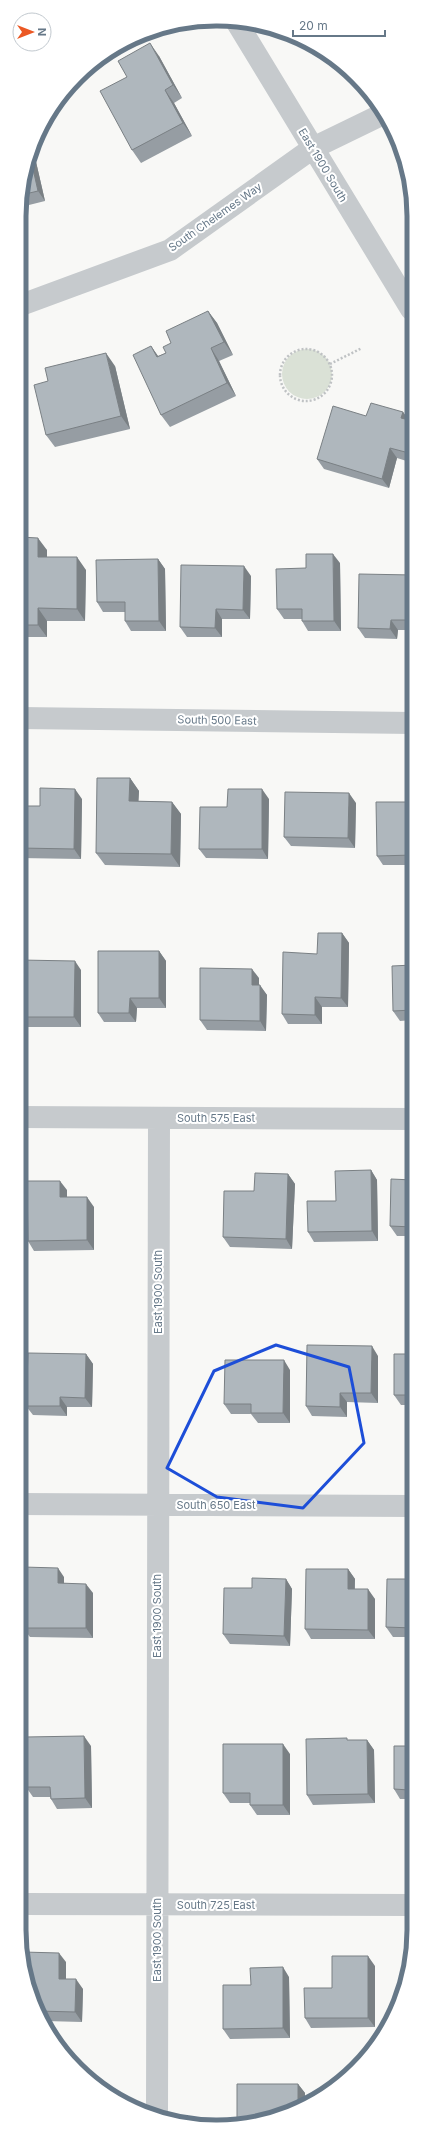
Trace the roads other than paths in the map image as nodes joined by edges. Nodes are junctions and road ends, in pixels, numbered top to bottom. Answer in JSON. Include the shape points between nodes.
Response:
{"nodes":[{"id":1,"x":240,"y":28,"type":"edge"},
{"id":2,"x":378,"y":116,"type":"edge"},
{"id":3,"x":313,"y":148,"type":"junction"},
{"id":4,"x":407,"y":302,"type":"edge"},
{"id":5,"x":26,"y":303,"type":"edge"},
{"id":6,"x":26,"y":718,"type":"edge"},
{"id":7,"x":407,"y":723,"type":"edge"},
{"id":8,"x":26,"y":1118,"type":"edge"},
{"id":9,"x":159,"y":1118,"type":"junction"},
{"id":10,"x":407,"y":1119,"type":"edge"},
{"id":11,"x":26,"y":1504,"type":"edge"},
{"id":12,"x":158,"y":1505,"type":"junction"},
{"id":13,"x":407,"y":1506,"type":"edge"},
{"id":14,"x":26,"y":1904,"type":"edge"},
{"id":15,"x":157,"y":1905,"type":"junction"},
{"id":16,"x":407,"y":1905,"type":"edge"},
{"id":17,"x":157,"y":2111,"type":"edge"}],
"edges":[{"from":1,"to":3,"type":"street","name":"East 1900 South"},
{"from":2,"to":3,"type":"street","name":"South Chelemes Way"},
{"from":3,"to":4,"type":"street","name":"East 1900 South"},
{"from":3,"to":5,"type":"street","name":"South Chelemes Way","via":[[170,250]]},
{"from":6,"to":7,"type":"street","name":"South 500 East"},
{"from":8,"to":9,"type":"street","name":"South 575 East"},
{"from":9,"to":10,"type":"street","name":"South 575 East"},
{"from":9,"to":12,"type":"street","name":"East 1900 South"},
{"from":11,"to":12,"type":"street","name":"South 650 East"},
{"from":12,"to":13,"type":"street","name":"South 650 East"},
{"from":12,"to":15,"type":"street","name":"East 1900 South"},
{"from":14,"to":15,"type":"street","name":"South 725 East"},
{"from":15,"to":16,"type":"street","name":"South 725 East"},
{"from":15,"to":17,"type":"street","name":"East 1900 South"}]}
